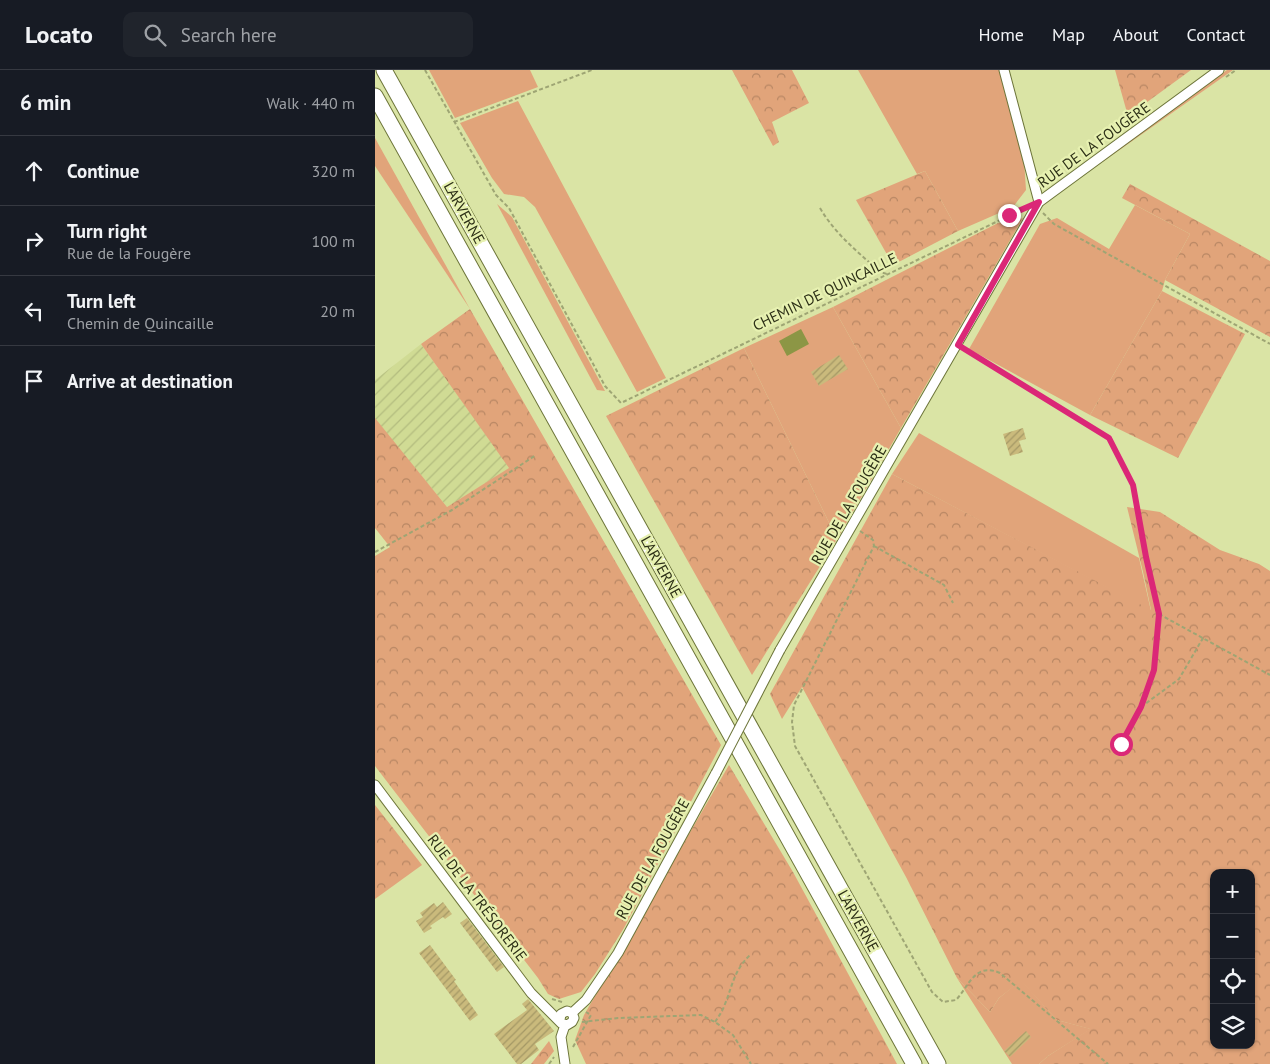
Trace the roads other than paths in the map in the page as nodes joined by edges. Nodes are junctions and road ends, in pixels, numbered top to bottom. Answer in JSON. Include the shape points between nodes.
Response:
{"nodes":[{"id":1,"x":384,"y":70,"type":"edge"},
{"id":2,"x":1004,"y":70,"type":"edge"},
{"id":3,"x":1219,"y":70,"type":"edge"},
{"id":4,"x":375,"y":96,"type":"edge"},
{"id":5,"x":1043,"y":205,"type":"junction"},
{"id":6,"x":375,"y":785,"type":"edge"},
{"id":7,"x":570,"y":1018,"type":"junction"},
{"id":8,"x":565,"y":1064,"type":"edge"},
{"id":9,"x":914,"y":1064,"type":"edge"},
{"id":10,"x":938,"y":1064,"type":"edge"}],
"edges":[{"from":1,"to":10,"type":"highway","name":"L'ARVERNE"},
{"from":2,"to":5,"type":"street"},
{"from":3,"to":5,"type":"street","name":"RUE DE LA FOUGÈRE"},
{"from":4,"to":9,"type":"highway","name":"L'ARVERNE"},
{"from":5,"to":7,"type":"street","name":"RUE DE LA FOUGÈRE","bridge":true,"via":[[780,650],[617,953]]},
{"from":6,"to":7,"type":"street","name":"RUE DE LA TRÉSORERIE","via":[[531,993]]},
{"from":7,"to":8,"type":"street","via":[[561,1037]]}]}
